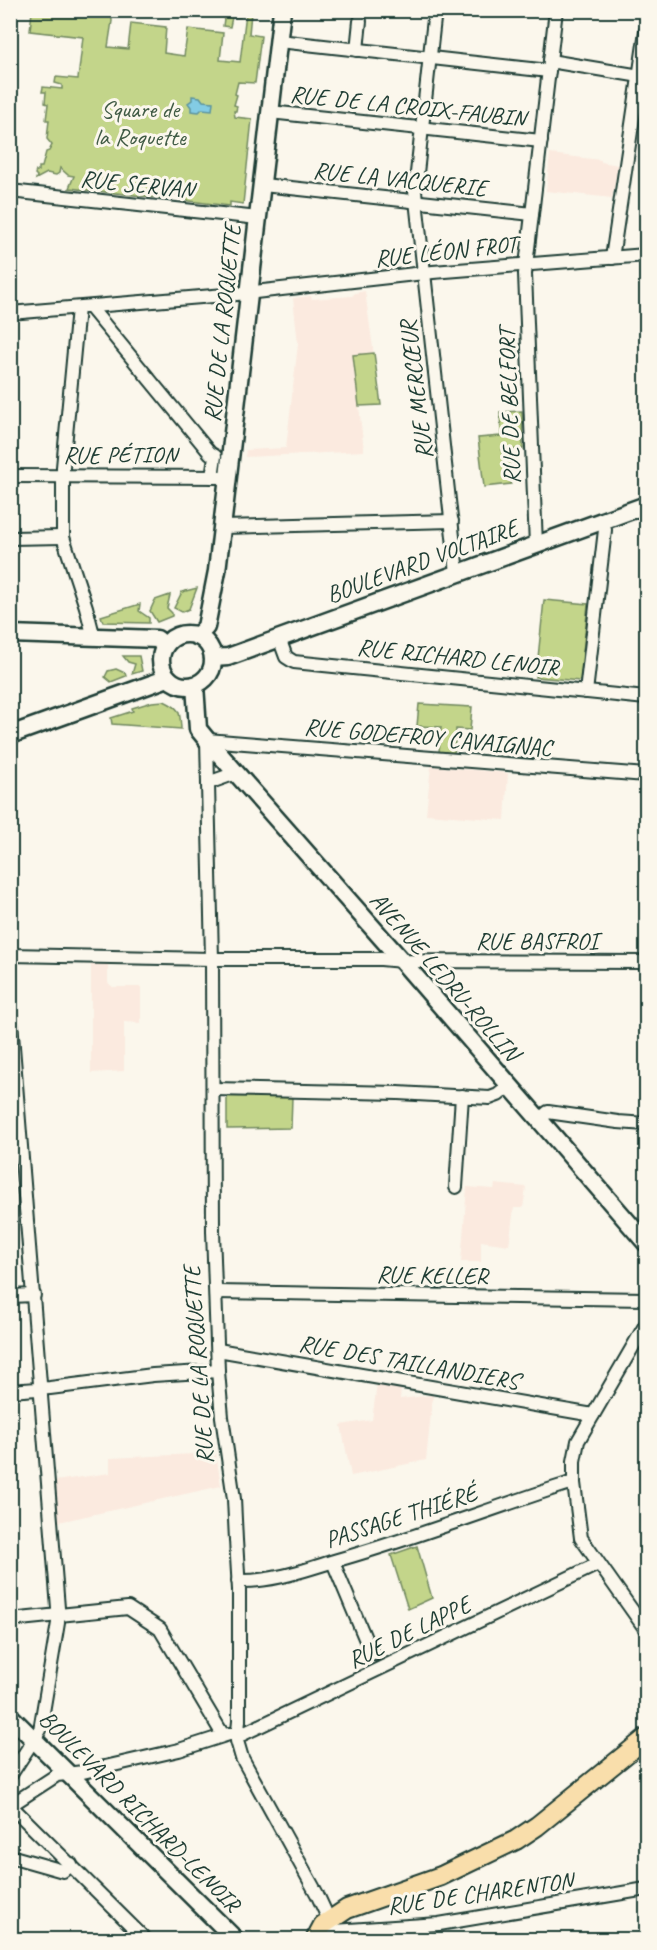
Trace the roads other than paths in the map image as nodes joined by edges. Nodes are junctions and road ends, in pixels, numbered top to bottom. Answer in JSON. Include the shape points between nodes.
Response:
{"nodes":[{"id":1,"x":282,"y":10,"type":"edge"},
{"id":2,"x":435,"y":10,"type":"edge"},
{"id":3,"x":556,"y":10,"type":"edge"},
{"id":4,"x":360,"y":21,"type":"dead end"},
{"id":5,"x":646,"y":31,"type":"edge"},
{"id":6,"x":279,"y":41,"type":"junction"},
{"id":7,"x":357,"y":50,"type":"junction"},
{"id":8,"x":430,"y":58,"type":"junction"},
{"id":9,"x":550,"y":66,"type":"junction"},
{"id":10,"x":640,"y":76,"type":"junction"},
{"id":11,"x":270,"y":112,"type":"junction"},
{"id":12,"x":422,"y":129,"type":"junction"},
{"id":13,"x":541,"y":141,"type":"junction"},
{"id":14,"x":263,"y":185,"type":"junction"},
{"id":15,"x":10,"y":191,"type":"edge"},
{"id":16,"x":415,"y":202,"type":"junction"},
{"id":17,"x":532,"y":214,"type":"junction"},
{"id":18,"x":258,"y":218,"type":"junction"},
{"id":19,"x":646,"y":255,"type":"edge"},
{"id":20,"x":612,"y":258,"type":"junction"},
{"id":21,"x":526,"y":264,"type":"junction"},
{"id":22,"x":424,"y":274,"type":"junction"},
{"id":23,"x":250,"y":292,"type":"junction"},
{"id":24,"x":84,"y":308,"type":"junction"},
{"id":25,"x":10,"y":313,"type":"edge"},
{"id":26,"x":223,"y":457,"type":"junction"},
{"id":27,"x":10,"y":476,"type":"edge"},
{"id":28,"x":62,"y":476,"type":"junction"},
{"id":29,"x":212,"y":477,"type":"junction"},
{"id":30,"x":229,"y":477,"type":"junction"},
{"id":31,"x":646,"y":505,"type":"edge"},
{"id":32,"x":452,"y":521,"type":"junction"},
{"id":33,"x":602,"y":521,"type":"junction"},
{"id":34,"x":223,"y":527,"type":"junction"},
{"id":35,"x":63,"y":537,"type":"junction"},
{"id":36,"x":10,"y":538,"type":"edge"},
{"id":37,"x":536,"y":545,"type":"junction"},
{"id":38,"x":458,"y":573,"type":"junction"},
{"id":39,"x":10,"y":634,"type":"edge"},
{"id":40,"x":196,"y":636,"type":"junction"},
{"id":41,"x":94,"y":638,"type":"junction"},
{"id":42,"x":279,"y":638,"type":"junction"},
{"id":43,"x":165,"y":646,"type":"junction"},
{"id":44,"x":213,"y":658,"type":"junction"},
{"id":45,"x":168,"y":678,"type":"junction"},
{"id":46,"x":195,"y":685,"type":"junction"},
{"id":47,"x":586,"y":692,"type":"junction"},
{"id":48,"x":646,"y":698,"type":"edge"},
{"id":49,"x":10,"y":735,"type":"edge"},
{"id":50,"x":207,"y":740,"type":"junction"},
{"id":51,"x":236,"y":773,"type":"junction"},
{"id":52,"x":646,"y":776,"type":"edge"},
{"id":53,"x":208,"y":783,"type":"junction"},
{"id":54,"x":10,"y":955,"type":"edge"},
{"id":55,"x":212,"y":959,"type":"junction"},
{"id":56,"x":402,"y":962,"type":"junction"},
{"id":57,"x":646,"y":962,"type":"edge"},
{"id":58,"x":10,"y":1009,"type":"edge"},
{"id":59,"x":509,"y":1086,"type":"junction"},
{"id":60,"x":213,"y":1089,"type":"junction"},
{"id":61,"x":462,"y":1096,"type":"junction"},
{"id":62,"x":539,"y":1119,"type":"junction"},
{"id":63,"x":646,"y":1124,"type":"edge"},
{"id":64,"x":456,"y":1187,"type":"dead end"},
{"id":65,"x":646,"y":1243,"type":"edge"},
{"id":66,"x":216,"y":1292,"type":"junction"},
{"id":67,"x":33,"y":1295,"type":"junction"},
{"id":68,"x":10,"y":1296,"type":"edge"},
{"id":69,"x":646,"y":1299,"type":"edge"},
{"id":70,"x":646,"y":1328,"type":"edge"},
{"id":71,"x":218,"y":1350,"type":"junction"},
{"id":72,"x":218,"y":1371,"type":"junction"},
{"id":73,"x":42,"y":1388,"type":"junction"},
{"id":74,"x":10,"y":1390,"type":"edge"},
{"id":75,"x":593,"y":1415,"type":"junction"},
{"id":76,"x":574,"y":1483,"type":"junction"},
{"id":77,"x":333,"y":1562,"type":"junction"},
{"id":78,"x":598,"y":1564,"type":"junction"},
{"id":79,"x":238,"y":1581,"type":"junction"},
{"id":80,"x":58,"y":1615,"type":"junction"},
{"id":81,"x":10,"y":1620,"type":"edge"},
{"id":82,"x":646,"y":1630,"type":"edge"},
{"id":83,"x":378,"y":1663,"type":"junction"},
{"id":84,"x":10,"y":1716,"type":"edge"},
{"id":85,"x":237,"y":1735,"type":"junction"},
{"id":86,"x":223,"y":1736,"type":"junction"},
{"id":87,"x":646,"y":1738,"type":"edge"},
{"id":88,"x":34,"y":1740,"type":"junction"},
{"id":89,"x":68,"y":1774,"type":"junction"},
{"id":90,"x":10,"y":1776,"type":"edge"},
{"id":91,"x":11,"y":1805,"type":"edge"},
{"id":92,"x":10,"y":1856,"type":"edge"},
{"id":93,"x":70,"y":1864,"type":"junction"},
{"id":94,"x":646,"y":1889,"type":"edge"},
{"id":95,"x":321,"y":1931,"type":"edge"},
{"id":96,"x":146,"y":1940,"type":"edge"},
{"id":97,"x":236,"y":1940,"type":"edge"}],
"edges":[{"from":1,"to":6,"type":"main road","name":"RUE DE LA ROQUETTE"},
{"from":2,"to":8,"type":"street","name":"RUE MERCŒUR"},
{"from":3,"to":9,"type":"street","name":"RUE DE BELFORT"},
{"from":4,"to":7,"type":"street"},
{"from":5,"to":10,"type":"street"},
{"from":6,"to":7,"type":"street"},
{"from":6,"to":11,"type":"main road","name":"RUE DE LA ROQUETTE"},
{"from":7,"to":8,"type":"street"},
{"from":8,"to":9,"type":"street"},
{"from":8,"to":12,"type":"street","name":"RUE MERCŒUR"},
{"from":9,"to":10,"type":"street"},
{"from":9,"to":13,"type":"street","name":"RUE DE BELFORT"},
{"from":10,"to":20,"type":"street"},
{"from":11,"to":12,"type":"street","name":"RUE DE LA CROIX-FAUBIN"},
{"from":11,"to":14,"type":"main road","name":"RUE DE LA ROQUETTE"},
{"from":12,"to":13,"type":"street","name":"RUE DE LA CROIX-FAUBIN"},
{"from":12,"to":16,"type":"street","name":"RUE MERCŒUR"},
{"from":13,"to":17,"type":"street","name":"RUE DE BELFORT"},
{"from":14,"to":16,"type":"street","name":"RUE LA VACQUERIE"},
{"from":14,"to":18,"type":"main road","name":"RUE DE LA ROQUETTE"},
{"from":15,"to":18,"type":"street","name":"RUE SERVAN"},
{"from":16,"to":17,"type":"street","name":"RUE LA VACQUERIE"},
{"from":16,"to":22,"type":"street","name":"RUE MERCŒUR"},
{"from":17,"to":21,"type":"street","name":"RUE DE BELFORT"},
{"from":18,"to":23,"type":"main road","name":"RUE DE LA ROQUETTE"},
{"from":19,"to":20,"type":"street","name":"RUE LÉON FROT"},
{"from":20,"to":21,"type":"street","name":"RUE LÉON FROT"},
{"from":21,"to":22,"type":"street","name":"RUE LÉON FROT"},
{"from":21,"to":37,"type":"street","name":"RUE DE BELFORT"},
{"from":22,"to":23,"type":"street","name":"RUE LÉON FROT"},
{"from":22,"to":32,"type":"street","name":"RUE MERCŒUR"},
{"from":23,"to":24,"type":"street","name":"RUE LÉON FROT"},
{"from":23,"to":26,"type":"main road","name":"RUE DE LA ROQUETTE"},
{"from":24,"to":25,"type":"street","name":"RUE LÉON FROT"},
{"from":24,"to":26,"type":"street","via":[[210,453]]},
{"from":24,"to":28,"type":"street"},
{"from":26,"to":29,"type":"street"},
{"from":26,"to":30,"type":"main road","name":"RUE DE LA ROQUETTE"},
{"from":27,"to":28,"type":"street","name":"RUE PÉTION"},
{"from":28,"to":29,"type":"street","name":"RUE PÉTION"},
{"from":28,"to":35,"type":"street"},
{"from":29,"to":30,"type":"street","name":"RUE PÉTION"},
{"from":30,"to":34,"type":"main road","name":"RUE DE LA ROQUETTE"},
{"from":31,"to":33,"type":"main road","name":"BOULEVARD VOLTAIRE"},
{"from":32,"to":34,"type":"street"},
{"from":32,"to":38,"type":"street","name":"RUE MERCŒUR"},
{"from":33,"to":37,"type":"main road","name":"BOULEVARD VOLTAIRE"},
{"from":33,"to":47,"type":"street","via":[[605,530]]},
{"from":34,"to":40,"type":"main road","name":"RUE DE LA ROQUETTE","via":[[206,627]]},
{"from":35,"to":36,"type":"street"},
{"from":35,"to":41,"type":"street"},
{"from":37,"to":38,"type":"main road","name":"BOULEVARD VOLTAIRE"},
{"from":38,"to":42,"type":"main road","name":"BOULEVARD VOLTAIRE"},
{"from":39,"to":41,"type":"main road"},
{"from":40,"to":43,"type":"main road","via":[[181,635]]},
{"from":40,"to":44,"type":"main road","via":[[208,644]]},
{"from":41,"to":43,"type":"main road","via":[[157,639]]},
{"from":42,"to":44,"type":"main road","name":"BOULEVARD VOLTAIRE","via":[[228,657]]},
{"from":42,"to":47,"type":"street","name":"RUE RICHARD LENOIR","via":[[286,657],[294,662]]},
{"from":43,"to":45,"type":"main road","via":[[161,664]]},
{"from":44,"to":46,"type":"main road","via":[[209,674]]},
{"from":45,"to":46,"type":"main road","via":[[183,686]]},
{"from":45,"to":49,"type":"main road"},
{"from":46,"to":50,"type":"main road","name":"RUE DE LA ROQUETTE","via":[[198,729]]},
{"from":47,"to":48,"type":"street","name":"RUE RICHARD LENOIR"},
{"from":50,"to":51,"type":"main road","name":"AVENUE LEDRU-ROLLIN"},
{"from":50,"to":52,"type":"street","name":"RUE GODEFROY CAVAIGNAC"},
{"from":50,"to":53,"type":"street","name":"RUE DE LA ROQUETTE"},
{"from":51,"to":53,"type":"street"},
{"from":51,"to":56,"type":"main road","name":"AVENUE LEDRU-ROLLIN"},
{"from":53,"to":55,"type":"street","name":"RUE DE LA ROQUETTE"},
{"from":54,"to":55,"type":"street","name":"RUE BASFROI"},
{"from":55,"to":56,"type":"street","name":"RUE BASFROI"},
{"from":55,"to":60,"type":"street","name":"RUE DE LA ROQUETTE"},
{"from":56,"to":57,"type":"street","name":"RUE BASFROI"},
{"from":56,"to":59,"type":"main road","name":"AVENUE LEDRU-ROLLIN"},
{"from":58,"to":67,"type":"street"},
{"from":59,"to":61,"type":"street","via":[[490,1098]]},
{"from":59,"to":62,"type":"main road","name":"AVENUE LEDRU-ROLLIN"},
{"from":60,"to":61,"type":"street"},
{"from":60,"to":66,"type":"street","name":"RUE DE LA ROQUETTE"},
{"from":61,"to":64,"type":"street"},
{"from":62,"to":63,"type":"street","via":[[548,1112]]},
{"from":62,"to":65,"type":"main road","name":"AVENUE LEDRU-ROLLIN"},
{"from":66,"to":69,"type":"street","name":"RUE KELLER"},
{"from":66,"to":71,"type":"street","name":"RUE DE LA ROQUETTE"},
{"from":67,"to":68,"type":"street"},
{"from":67,"to":73,"type":"street"},
{"from":70,"to":75,"type":"street"},
{"from":71,"to":72,"type":"street","name":"RUE DE LA ROQUETTE"},
{"from":71,"to":75,"type":"street","name":"RUE DES TAILLANDIERS"},
{"from":72,"to":73,"type":"street"},
{"from":72,"to":79,"type":"street","name":"RUE DE LA ROQUETTE","via":[[234,1498]]},
{"from":73,"to":74,"type":"street"},
{"from":73,"to":80,"type":"street"},
{"from":75,"to":76,"type":"street","via":[[578,1441]]},
{"from":76,"to":77,"type":"street","name":"PASSAGE THIÉRÉ"},
{"from":76,"to":78,"type":"street","via":[[581,1538]]},
{"from":77,"to":79,"type":"street","name":"PASSAGE THIÉRÉ","via":[[265,1580]]},
{"from":77,"to":83,"type":"street"},
{"from":78,"to":82,"type":"street"},
{"from":78,"to":83,"type":"street","name":"RUE DE LAPPE"},
{"from":79,"to":85,"type":"street","name":"RUE DE LA ROQUETTE"},
{"from":80,"to":81,"type":"street"},
{"from":80,"to":86,"type":"street","via":[[128,1608],[160,1629]]},
{"from":80,"to":88,"type":"street","via":[[40,1731]]},
{"from":83,"to":85,"type":"street","name":"RUE DE LAPPE"},
{"from":84,"to":88,"type":"main road","name":"BOULEVARD RICHARD-LENOIR"},
{"from":85,"to":86,"type":"street","name":"RUE DE LAPPE"},
{"from":85,"to":95,"type":"street","name":"RUE DE LA ROQUETTE","via":[[242,1758],[316,1894]]},
{"from":86,"to":89,"type":"street","name":"RUE DE LAPPE","via":[[179,1750]]},
{"from":87,"to":95,"type":"main road","via":[[516,1840],[447,1873],[347,1909]]},
{"from":88,"to":89,"type":"main road","name":"BOULEVARD RICHARD-LENOIR"},
{"from":88,"to":90,"type":"street"},
{"from":89,"to":91,"type":"street","name":"RUE DE LAPPE","via":[[57,1775]]},
{"from":89,"to":97,"type":"main road","name":"BOULEVARD RICHARD-LENOIR"},
{"from":91,"to":93,"type":"street"},
{"from":92,"to":93,"type":"street","via":[[63,1871]]},
{"from":93,"to":96,"type":"street"},
{"from":94,"to":95,"type":"street","name":"RUE DE CHARENTON","via":[[439,1924]]}]}
